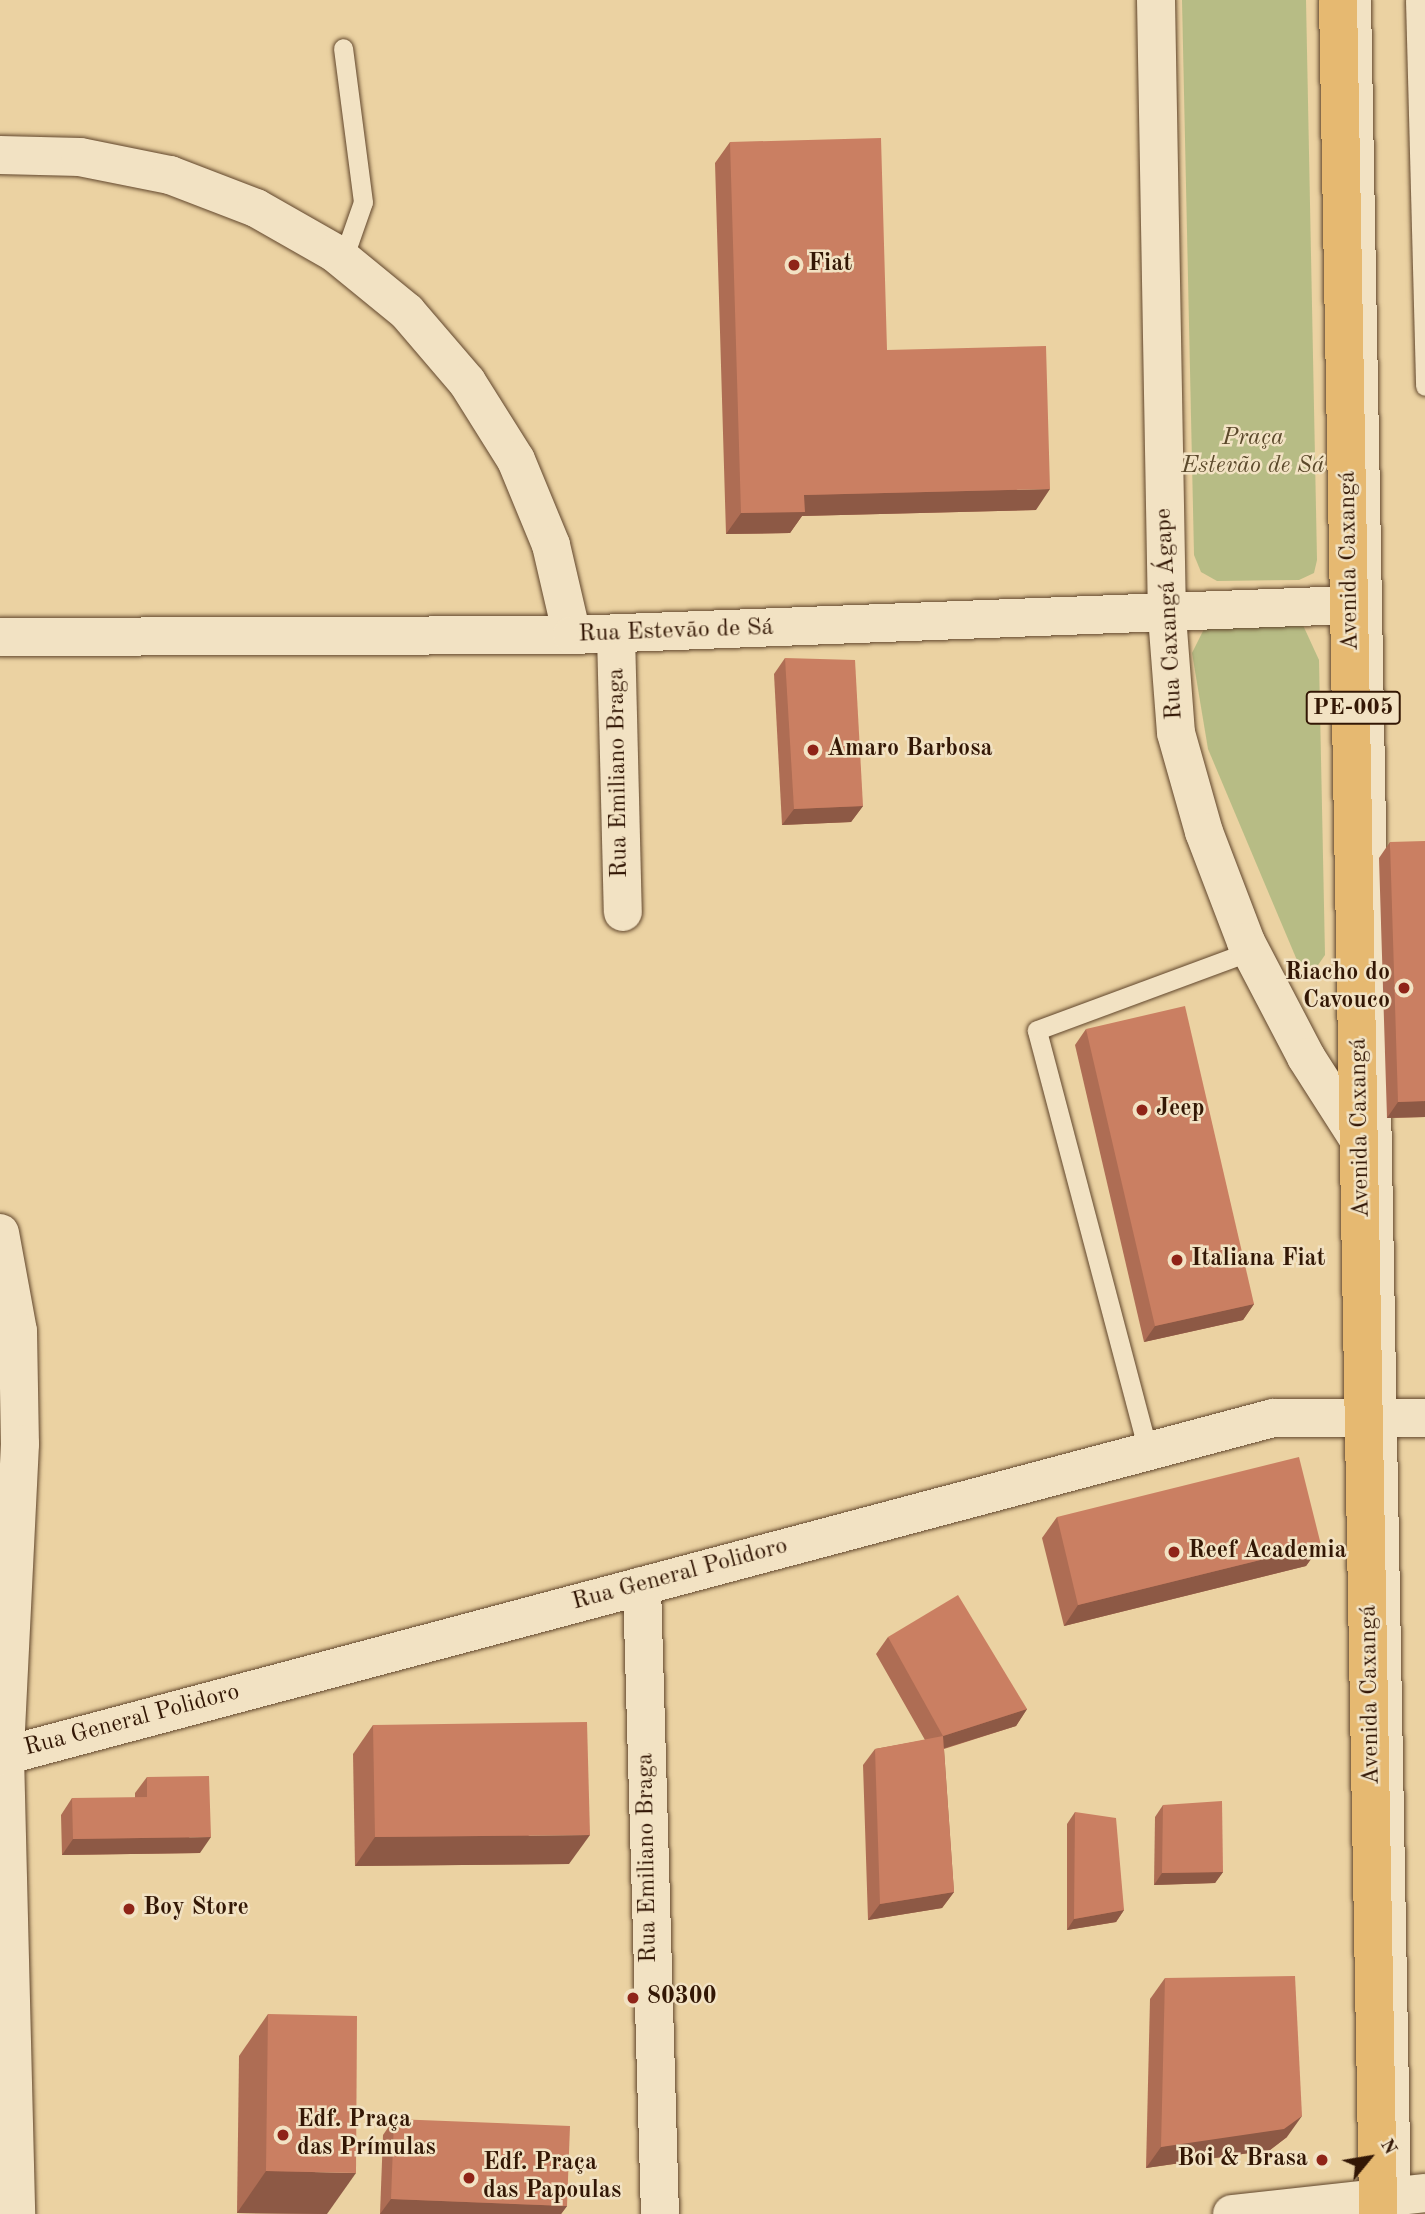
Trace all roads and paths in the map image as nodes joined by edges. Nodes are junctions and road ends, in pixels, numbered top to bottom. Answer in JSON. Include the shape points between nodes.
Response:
{"nodes":[{"id":1,"x":1156,"y":0,"type":"edge"},
{"id":2,"x":1338,"y":0,"type":"edge"},
{"id":3,"x":1361,"y":0,"type":"edge"},
{"id":4,"x":1415,"y":0,"type":"edge"},
{"id":5,"x":344,"y":48,"type":"dead end"},
{"id":6,"x":0,"y":155,"type":"edge"},
{"id":7,"x":342,"y":259,"type":"junction"},
{"id":8,"x":1425,"y":386,"type":"edge"},
{"id":9,"x":1351,"y":605,"type":"junction"},
{"id":10,"x":1167,"y":616,"type":"junction"},
{"id":11,"x":616,"y":634,"type":"junction"},
{"id":12,"x":572,"y":635,"type":"junction"},
{"id":13,"x":0,"y":637,"type":"edge"},
{"id":14,"x":623,"y":912,"type":"dead end"},
{"id":15,"x":1251,"y":951,"type":"junction"},
{"id":16,"x":1361,"y":1143,"type":"junction"},
{"id":17,"x":0,"y":1233,"type":"edge"},
{"id":18,"x":1374,"y":1417,"type":"junction"},
{"id":19,"x":1425,"y":1418,"type":"edge"},
{"id":20,"x":1148,"y":1451,"type":"junction"},
{"id":21,"x":642,"y":1586,"type":"junction"},
{"id":22,"x":2,"y":1756,"type":"edge"},
{"id":23,"x":1397,"y":2202,"type":"edge"},
{"id":24,"x":16,"y":2214,"type":"edge"},
{"id":25,"x":660,"y":2214,"type":"edge"},
{"id":26,"x":1232,"y":2214,"type":"edge"}],
"edges":[{"from":1,"to":10,"type":"street","name":"Rua Caxangá Ágape"},
{"from":2,"to":9,"type":"main road","name":"Avenida Caxangá","number":"PE-005"},
{"from":3,"to":18,"type":"lane"},
{"from":4,"to":8,"type":"lane"},
{"from":5,"to":7,"type":"lane","via":[[363,202]]},
{"from":6,"to":7,"type":"street","via":[[79,157],[170,175],[256,208]]},
{"from":7,"to":12,"type":"street","via":[[407,312],[460,373],[516,460],[551,545]]},
{"from":9,"to":10,"type":"street","name":"Rua Estevão de Sá"},
{"from":9,"to":16,"type":"main road","name":"Avenida Caxangá","number":"PE-005"},
{"from":10,"to":11,"type":"street","name":"Rua Estevão de Sá"},
{"from":10,"to":15,"type":"street","name":"Rua Caxangá Ágape","via":[[1176,733],[1203,832]]},
{"from":11,"to":12,"type":"street","name":"Rua Estevão de Sá"},
{"from":11,"to":14,"type":"street","name":"Rua Emiliano Braga"},
{"from":12,"to":13,"type":"street","name":"Rua Estevão de Sá"},
{"from":15,"to":16,"type":"street","name":"Rua Caxangá Ágape","via":[[1306,1057]]},
{"from":15,"to":20,"type":"lane","via":[[1037,1030]]},
{"from":16,"to":18,"type":"main road","name":"Avenida Caxangá","number":"PE-005"},
{"from":17,"to":22,"type":"street","via":[[18,1331],[20,1444]]},
{"from":18,"to":19,"type":"street","name":"Rua General Polidoro"},
{"from":18,"to":20,"type":"street","name":"Rua General Polidoro","via":[[1273,1418]]},
{"from":18,"to":23,"type":"main road","name":"Avenida Caxangá","number":"PE-005"},
{"from":20,"to":21,"type":"street","name":"Rua General Polidoro"},
{"from":21,"to":22,"type":"street","name":"Rua General Polidoro"},
{"from":21,"to":25,"type":"street","name":"Rua Emiliano Braga"},
{"from":22,"to":24,"type":"street"},
{"from":23,"to":26,"type":"street"}]}
